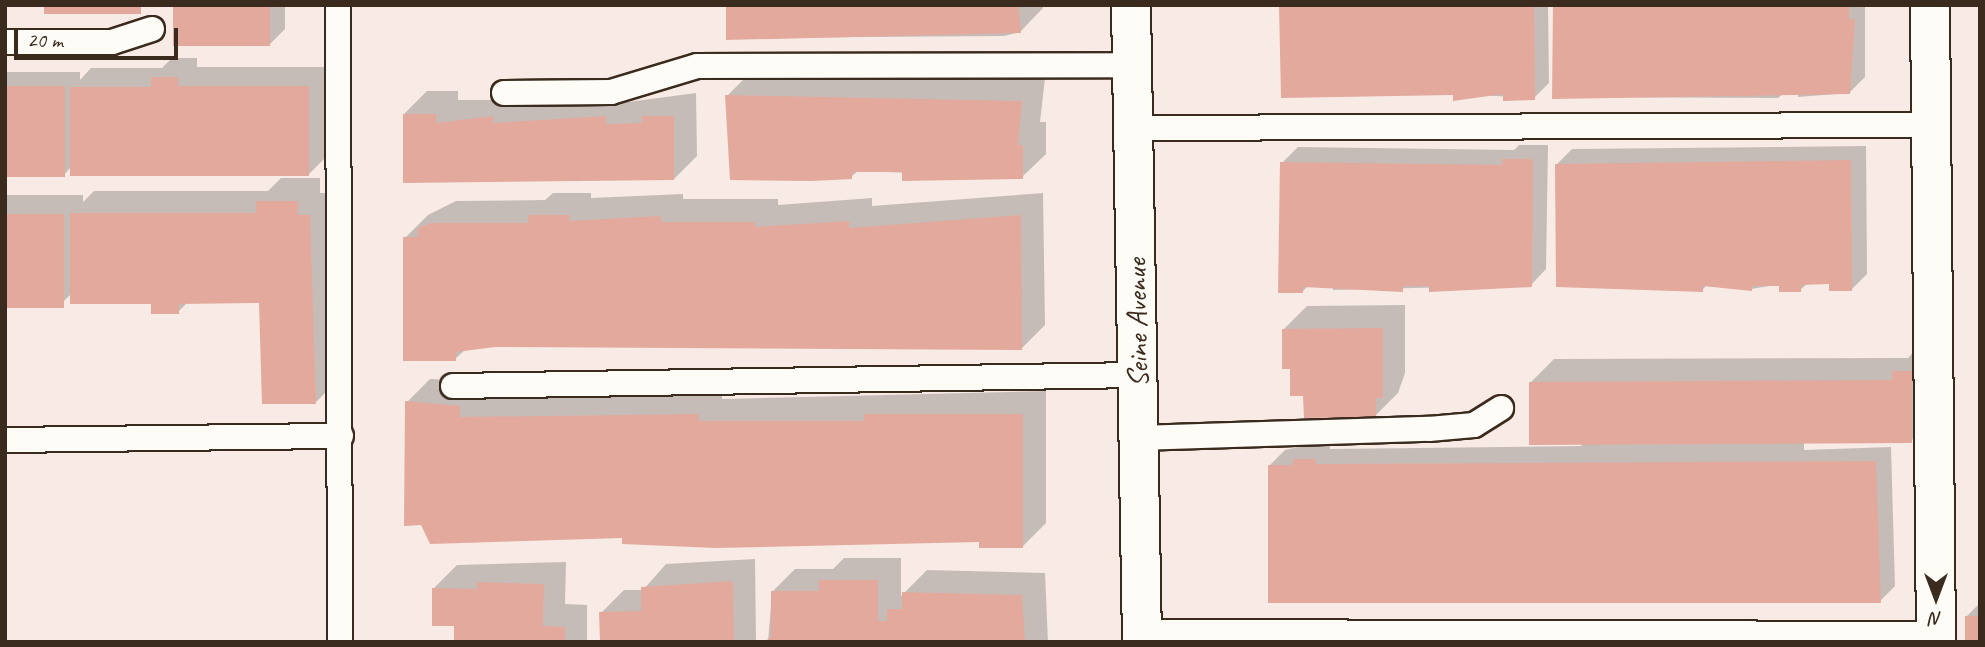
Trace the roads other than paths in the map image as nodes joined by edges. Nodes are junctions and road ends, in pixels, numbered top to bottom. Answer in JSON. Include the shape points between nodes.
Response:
{"nodes":[{"id":1,"x":338,"y":5,"type":"edge"},
{"id":2,"x":1132,"y":5,"type":"edge"},
{"id":3,"x":1930,"y":5,"type":"edge"},
{"id":4,"x":152,"y":29,"type":"dead end"},
{"id":5,"x":5,"y":42,"type":"edge"},
{"id":6,"x":1132,"y":65,"type":"junction"},
{"id":7,"x":504,"y":93,"type":"dead end"},
{"id":8,"x":1931,"y":125,"type":"junction"},
{"id":9,"x":1133,"y":128,"type":"junction"},
{"id":10,"x":1138,"y":375,"type":"junction"},
{"id":11,"x":453,"y":386,"type":"dead end"},
{"id":12,"x":1501,"y":408,"type":"dead end"},
{"id":13,"x":341,"y":436,"type":"junction"},
{"id":14,"x":1139,"y":439,"type":"junction"},
{"id":15,"x":5,"y":440,"type":"edge"},
{"id":16,"x":1142,"y":637,"type":"edge"},
{"id":17,"x":1936,"y":638,"type":"edge"},
{"id":18,"x":340,"y":642,"type":"edge"}],
"edges":[{"from":1,"to":13,"type":"lane"},
{"from":2,"to":6,"type":"street","name":"Seine Avenue"},
{"from":3,"to":8,"type":"street"},
{"from":4,"to":5,"type":"lane","via":[[112,42]]},
{"from":6,"to":7,"type":"lane","via":[[697,66],[611,92]]},
{"from":6,"to":9,"type":"street","name":"Seine Avenue"},
{"from":8,"to":9,"type":"lane"},
{"from":8,"to":17,"type":"street"},
{"from":9,"to":10,"type":"street","name":"Seine Avenue"},
{"from":10,"to":11,"type":"lane"},
{"from":10,"to":14,"type":"street","name":"Seine Avenue"},
{"from":12,"to":14,"type":"lane","via":[[1474,425],[1429,429]]},
{"from":13,"to":15,"type":"lane"},
{"from":13,"to":18,"type":"lane"},
{"from":14,"to":16,"type":"street","name":"Seine Avenue"},
{"from":16,"to":17,"type":"lane"}]}
